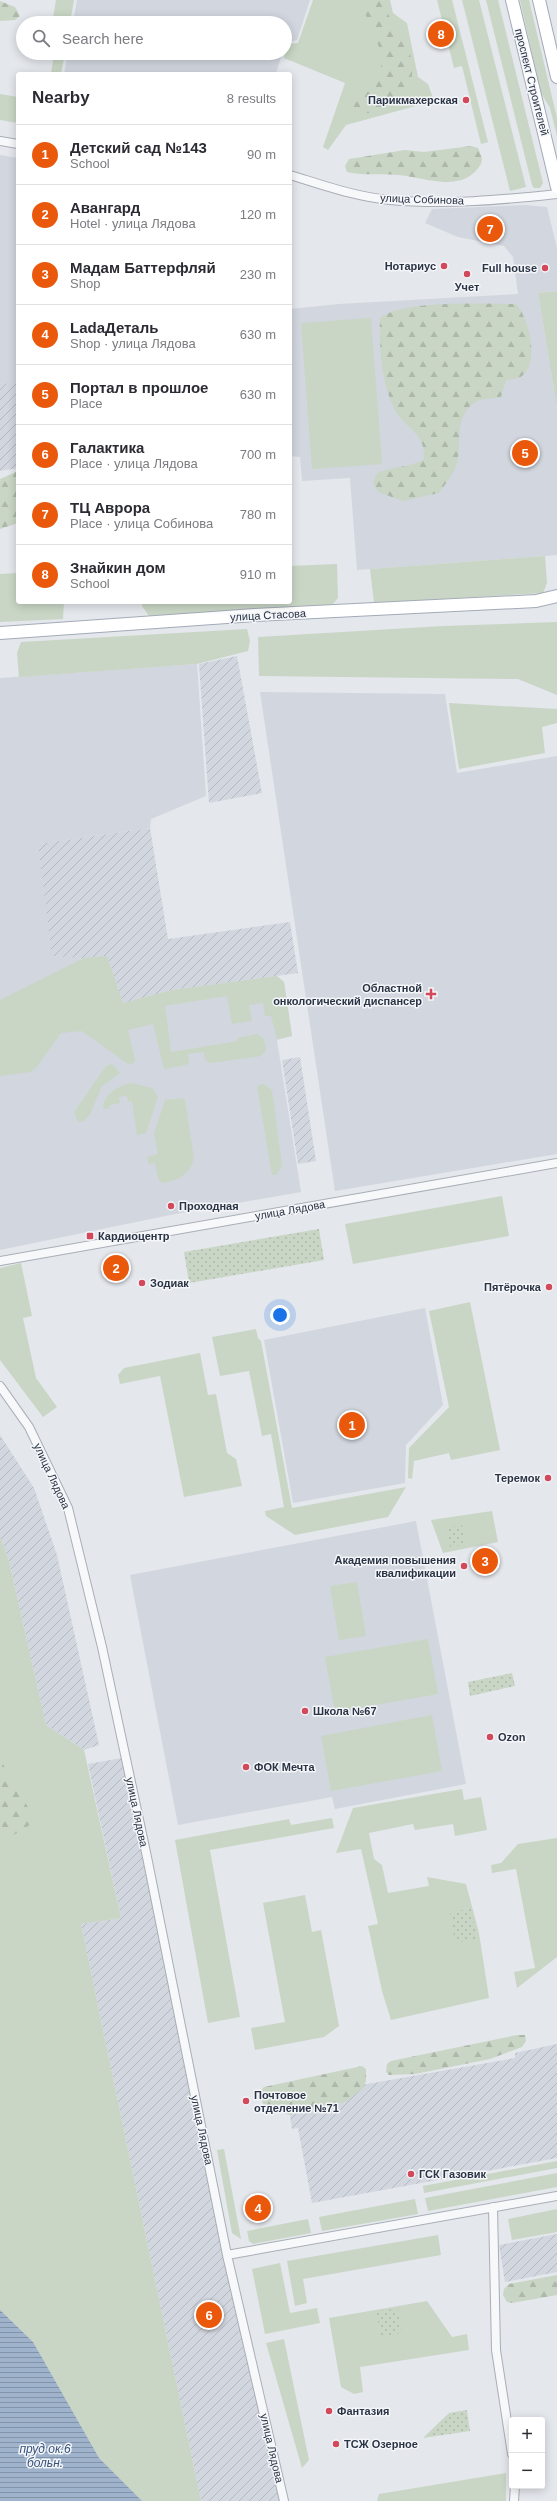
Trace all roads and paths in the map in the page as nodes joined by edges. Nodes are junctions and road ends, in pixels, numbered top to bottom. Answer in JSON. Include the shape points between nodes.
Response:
{"nodes":[{"id":1,"x":512,"y":0,"type":"edge"},
{"id":2,"x":538,"y":0,"type":"edge"},
{"id":3,"x":557,"y":77,"type":"edge"},
{"id":4,"x":0,"y":141,"type":"edge"},
{"id":5,"x":16,"y":144,"type":"edge"},
{"id":6,"x":292,"y":176,"type":"edge"},
{"id":7,"x":557,"y":187,"type":"edge"},
{"id":8,"x":557,"y":194,"type":"edge"},
{"id":9,"x":557,"y":596,"type":"edge"},
{"id":10,"x":536,"y":601,"type":"junction"},
{"id":11,"x":557,"y":605,"type":"edge"},
{"id":12,"x":0,"y":633,"type":"edge"},
{"id":13,"x":557,"y":1163,"type":"edge"},
{"id":14,"x":0,"y":1261,"type":"edge"},
{"id":15,"x":0,"y":1386,"type":"edge"},
{"id":16,"x":557,"y":2196,"type":"edge"},
{"id":17,"x":493,"y":2207,"type":"junction"},
{"id":18,"x":227,"y":2255,"type":"junction"},
{"id":19,"x":512,"y":2453,"type":"edge"},
{"id":20,"x":515,"y":2489,"type":"edge"},
{"id":21,"x":284,"y":2501,"type":"edge"},
{"id":22,"x":514,"y":2501,"type":"edge"}],
"edges":[{"from":1,"to":7,"type":"main road","name":"проспект Строителей"},
{"from":2,"to":3,"type":"main road"},
{"from":4,"to":5,"type":"street"},
{"from":6,"to":8,"type":"street","name":"улица Собинова","via":[[342,192],[389,200],[453,202]]},
{"from":9,"to":10,"type":"main road","name":"улица Стасова"},
{"from":10,"to":11,"type":"main road","name":"улица Стасова"},
{"from":10,"to":12,"type":"main road","name":"улица Стасова","via":[[255,615]]},
{"from":13,"to":14,"type":"street","name":"улица Лядова"},
{"from":15,"to":18,"type":"street","name":"улица Лядова","via":[[29,1427],[68,1508],[102,1647],[147,1857]]},
{"from":16,"to":17,"type":"street"},
{"from":17,"to":18,"type":"street"},
{"from":17,"to":19,"type":"street","via":[[496,2350]]},
{"from":18,"to":21,"type":"street","name":"улица Лядова"},
{"from":20,"to":22,"type":"street"}]}
